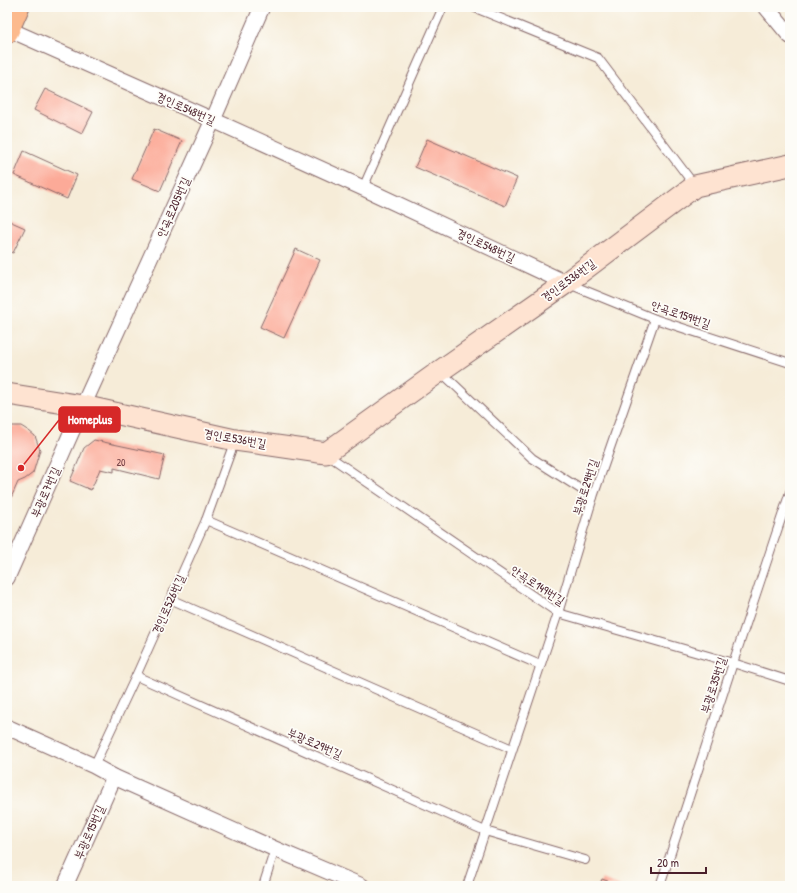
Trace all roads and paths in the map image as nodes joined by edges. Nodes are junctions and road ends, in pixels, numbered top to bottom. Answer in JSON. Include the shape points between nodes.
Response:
{"nodes":[{"id":1,"x":18,"y":7,"type":"edge"},
{"id":2,"x":262,"y":7,"type":"edge"},
{"id":3,"x":443,"y":7,"type":"edge"},
{"id":4,"x":473,"y":7,"type":"edge"},
{"id":5,"x":766,"y":7,"type":"edge"},
{"id":6,"x":8,"y":30,"type":"edge"},
{"id":7,"x":790,"y":36,"type":"edge"},
{"id":8,"x":213,"y":120,"type":"junction"},
{"id":9,"x":790,"y":165,"type":"edge"},
{"id":10,"x":695,"y":186,"type":"junction"},
{"id":11,"x":363,"y":188,"type":"junction"},
{"id":12,"x":566,"y":282,"type":"junction"},
{"id":13,"x":655,"y":319,"type":"junction"},
{"id":14,"x":790,"y":363,"type":"edge"},
{"id":15,"x":440,"y":371,"type":"junction"},
{"id":16,"x":7,"y":394,"type":"edge"},
{"id":17,"x":83,"y":406,"type":"junction"},
{"id":18,"x":235,"y":440,"type":"junction"},
{"id":19,"x":326,"y":453,"type":"junction"},
{"id":20,"x":790,"y":492,"type":"edge"},
{"id":21,"x":593,"y":497,"type":"junction"},
{"id":22,"x":206,"y":520,"type":"junction"},
{"id":23,"x":7,"y":578,"type":"edge"},
{"id":24,"x":170,"y":599,"type":"junction"},
{"id":25,"x":558,"y":614,"type":"junction"},
{"id":26,"x":733,"y":663,"type":"junction"},
{"id":27,"x":540,"y":665,"type":"junction"},
{"id":28,"x":136,"y":676,"type":"junction"},
{"id":29,"x":790,"y":681,"type":"edge"},
{"id":30,"x":7,"y":727,"type":"edge"},
{"id":31,"x":512,"y":749,"type":"junction"},
{"id":32,"x":94,"y":766,"type":"junction"},
{"id":33,"x":114,"y":777,"type":"junction"},
{"id":34,"x":485,"y":831,"type":"junction"},
{"id":35,"x":275,"y":849,"type":"junction"},
{"id":36,"x":585,"y":860,"type":"dead end"},
{"id":37,"x":65,"y":886,"type":"edge"},
{"id":38,"x":263,"y":886,"type":"edge"},
{"id":39,"x":362,"y":886,"type":"edge"},
{"id":40,"x":467,"y":886,"type":"edge"},
{"id":41,"x":660,"y":886,"type":"edge"}],
"edges":[{"from":1,"to":6,"type":"main road"},
{"from":2,"to":8,"type":"street","name":"안곡로205번길"},
{"from":3,"to":11,"type":"lane"},
{"from":4,"to":10,"type":"lane","via":[[598,58]]},
{"from":5,"to":7,"type":"street"},
{"from":6,"to":8,"type":"street","name":"경인로548번길"},
{"from":8,"to":11,"type":"street","name":"경인로548번길"},
{"from":8,"to":17,"type":"street","name":"안곡로205번길"},
{"from":9,"to":10,"type":"street","name":"경인로536번길"},
{"from":10,"to":12,"type":"street","name":"경인로536번길"},
{"from":11,"to":12,"type":"street","name":"경인로548번길"},
{"from":12,"to":13,"type":"lane","name":"안곡로159번길"},
{"from":12,"to":15,"type":"street","name":"경인로536번길"},
{"from":13,"to":14,"type":"lane","name":"안곡로159번길"},
{"from":13,"to":21,"type":"lane","name":"부광로29번길"},
{"from":15,"to":19,"type":"street","name":"경인로536번길"},
{"from":15,"to":21,"type":"lane","via":[[532,458]]},
{"from":16,"to":17,"type":"street","name":"경인로536번길"},
{"from":17,"to":18,"type":"street","name":"경인로536번길"},
{"from":17,"to":23,"type":"street","name":"부광로7번길"},
{"from":18,"to":19,"type":"street","name":"경인로536번길"},
{"from":18,"to":22,"type":"lane","name":"경인로526번길"},
{"from":19,"to":25,"type":"lane","name":"안곡로149번길"},
{"from":20,"to":26,"type":"lane","name":"부광로35번길"},
{"from":21,"to":25,"type":"lane","name":"부광로29번길"},
{"from":22,"to":24,"type":"lane","name":"경인로526번길"},
{"from":22,"to":27,"type":"lane"},
{"from":24,"to":28,"type":"lane","name":"경인로526번길"},
{"from":24,"to":31,"type":"lane"},
{"from":25,"to":26,"type":"lane","name":"안곡로149번길"},
{"from":25,"to":27,"type":"lane","name":"부광로29번길"},
{"from":26,"to":29,"type":"lane","name":"안곡로149번길"},
{"from":26,"to":41,"type":"lane","name":"부광로35번길"},
{"from":27,"to":31,"type":"lane","name":"부광로29번길"},
{"from":28,"to":32,"type":"lane","name":"경인로526번길"},
{"from":28,"to":34,"type":"lane","name":"부광로29번길"},
{"from":30,"to":32,"type":"street"},
{"from":31,"to":34,"type":"lane","name":"부광로29번길"},
{"from":32,"to":33,"type":"street"},
{"from":33,"to":35,"type":"street"},
{"from":33,"to":37,"type":"street","name":"부광로15번길"},
{"from":34,"to":36,"type":"lane"},
{"from":34,"to":40,"type":"lane","name":"부광로29번길"},
{"from":35,"to":38,"type":"lane"},
{"from":35,"to":39,"type":"street"}]}
